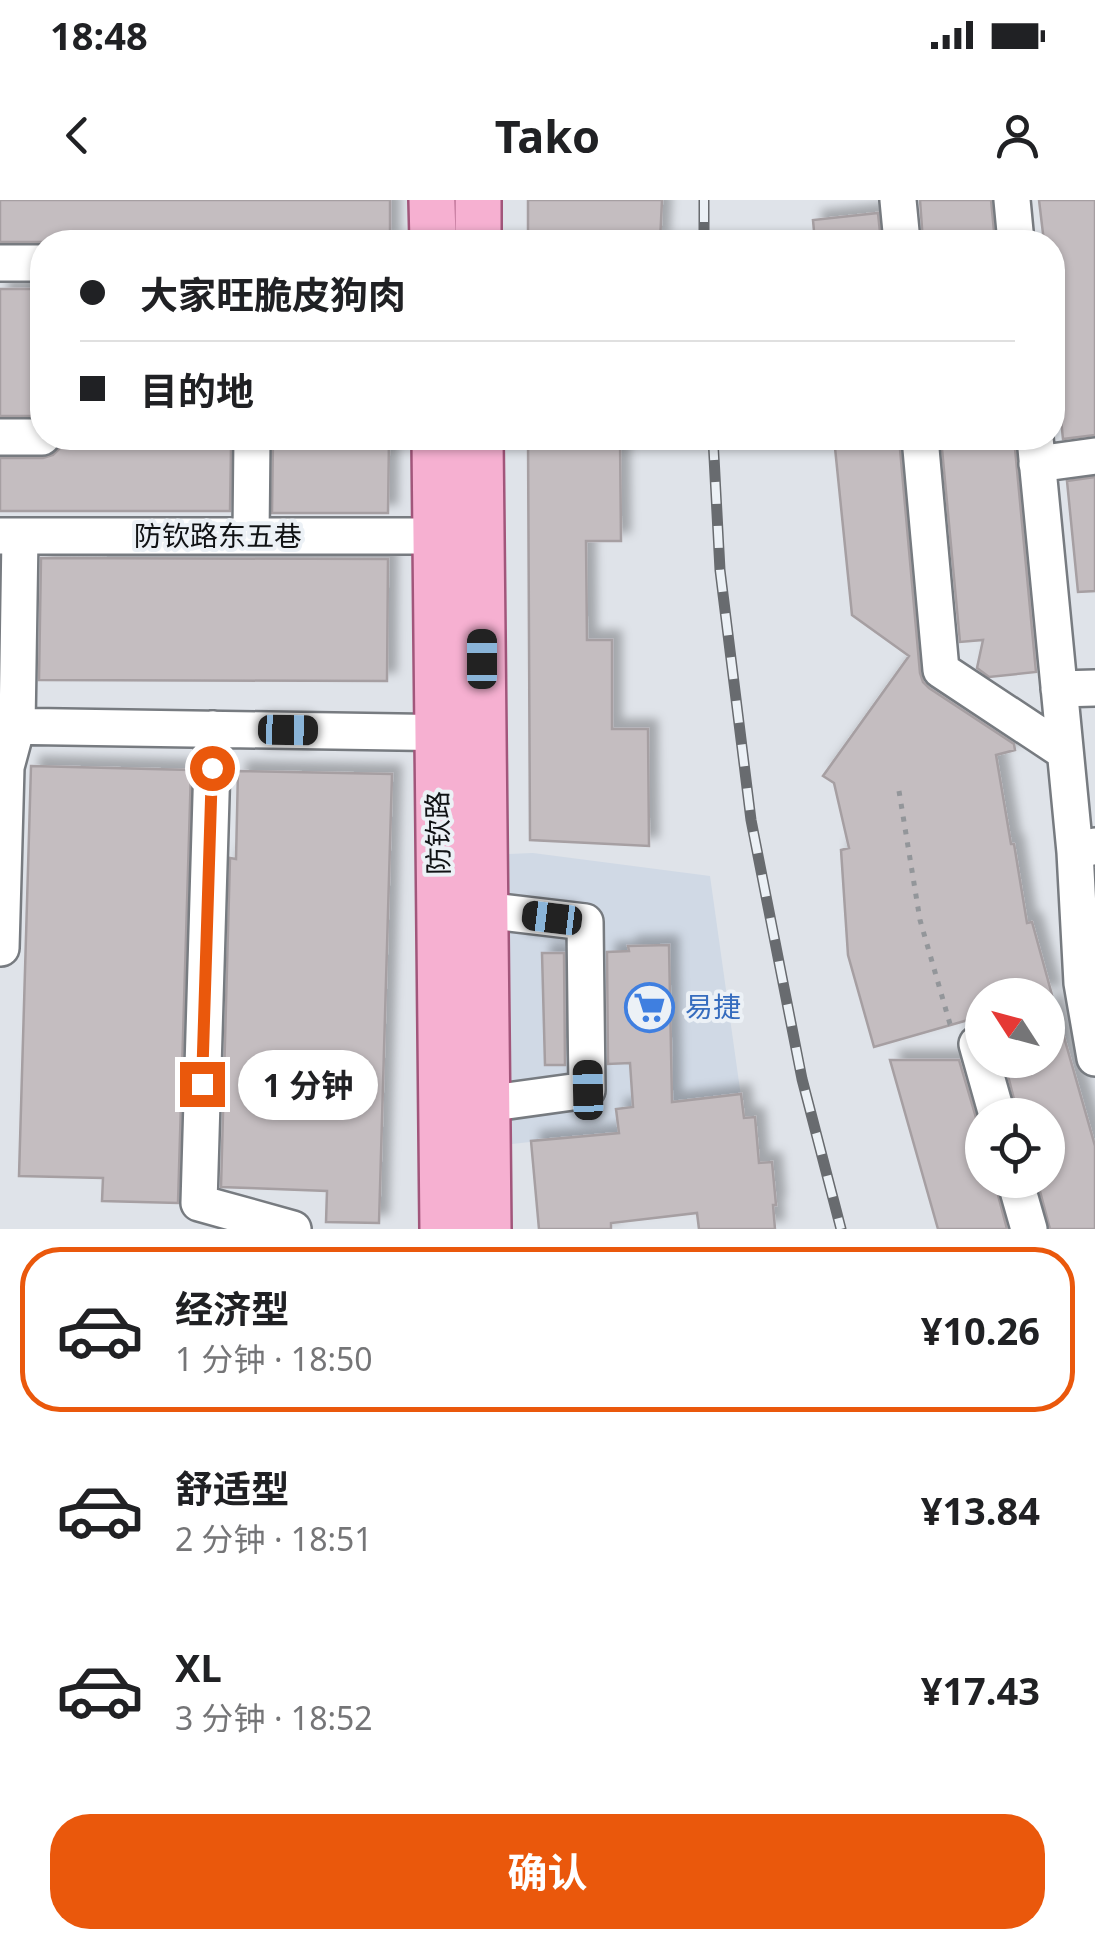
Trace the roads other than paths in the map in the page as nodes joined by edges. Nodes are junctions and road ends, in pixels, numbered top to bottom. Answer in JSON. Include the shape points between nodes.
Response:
{"nodes":[{"id":1,"x":432,"y":200,"type":"edge"},
{"id":2,"x":478,"y":200,"type":"edge"},
{"id":3,"x":898,"y":200,"type":"edge"},
{"id":4,"x":1012,"y":200,"type":"edge"},
{"id":5,"x":433,"y":230,"type":"edge"},
{"id":6,"x":478,"y":230,"type":"edge"},
{"id":7,"x":901,"y":230,"type":"edge"},
{"id":8,"x":1015,"y":230,"type":"edge"},
{"id":9,"x":0,"y":263,"type":"edge"},
{"id":10,"x":30,"y":263,"type":"edge"},
{"id":11,"x":0,"y":437,"type":"edge"},
{"id":12,"x":30,"y":437,"type":"edge"},
{"id":13,"x":252,"y":450,"type":"edge"},
{"id":14,"x":435,"y":450,"type":"edge"},
{"id":15,"x":480,"y":450,"type":"edge"},
{"id":16,"x":921,"y":450,"type":"edge"},
{"id":17,"x":1036,"y":451,"type":"edge"},
{"id":18,"x":1095,"y":456,"type":"edge"},
{"id":19,"x":10,"y":536,"type":"edge"},
{"id":20,"x":251,"y":536,"type":"junction"},
{"id":21,"x":436,"y":536,"type":"junction"},
{"id":22,"x":1095,"y":688,"type":"edge"},
{"id":23,"x":1059,"y":689,"type":"junction"},
{"id":24,"x":8,"y":726,"type":"edge"},
{"id":25,"x":212,"y":729,"type":"junction"},
{"id":26,"x":437,"y":732,"type":"junction"},
{"id":27,"x":483,"y":733,"type":"junction"},
{"id":28,"x":1065,"y":752,"type":"junction"},
{"id":29,"x":1085,"y":849,"type":"edge"},
{"id":30,"x":484,"y":910,"type":"junction"},
{"id":31,"x":2,"y":948,"type":"edge"},
{"id":32,"x":1095,"y":1058,"type":"edge"},
{"id":33,"x":486,"y":1104,"type":"junction"},
{"id":34,"x":1020,"y":1198,"type":"edge"},
{"id":35,"x":293,"y":1229,"type":"edge"},
{"id":36,"x":443,"y":1229,"type":"edge"},
{"id":37,"x":488,"y":1229,"type":"edge"},
{"id":38,"x":1029,"y":1229,"type":"edge"}],
"edges":[{"from":1,"to":5,"type":"main road"},
{"from":2,"to":6,"type":"main road"},
{"from":3,"to":7,"type":"street"},
{"from":4,"to":8,"type":"street"},
{"from":9,"to":10,"type":"street"},
{"from":11,"to":12,"type":"street"},
{"from":13,"to":20,"type":"street"},
{"from":14,"to":21,"type":"main road","name":"防钦路"},
{"from":15,"to":27,"type":"main road","name":"防钦路"},
{"from":16,"to":28,"type":"street","via":[[941,670]]},
{"from":17,"to":18,"type":"street"},
{"from":17,"to":23,"type":"street"},
{"from":19,"to":20,"type":"street","name":"防钦路东五巷"},
{"from":19,"to":24,"type":"street"},
{"from":20,"to":21,"type":"street","name":"防钦路东五巷"},
{"from":21,"to":26,"type":"main road","name":"防钦路"},
{"from":22,"to":23,"type":"street"},
{"from":23,"to":28,"type":"street"},
{"from":24,"to":25,"type":"street"},
{"from":24,"to":31,"type":"street"},
{"from":25,"to":26,"type":"street"},
{"from":25,"to":35,"type":"street","via":[[199,1202]]},
{"from":26,"to":27,"type":"street"},
{"from":26,"to":36,"type":"main road","name":"防钦路"},
{"from":27,"to":30,"type":"main road","name":"防钦路"},
{"from":28,"to":29,"type":"street"},
{"from":29,"to":32,"type":"street","via":[[1082,983]]},
{"from":30,"to":33,"type":"main road","name":"防钦路"},
{"from":30,"to":33,"type":"street","via":[[585,922],[588,1090]]},
{"from":33,"to":37,"type":"main road","name":"防钦路"},
{"from":34,"to":38,"type":"street"}]}
